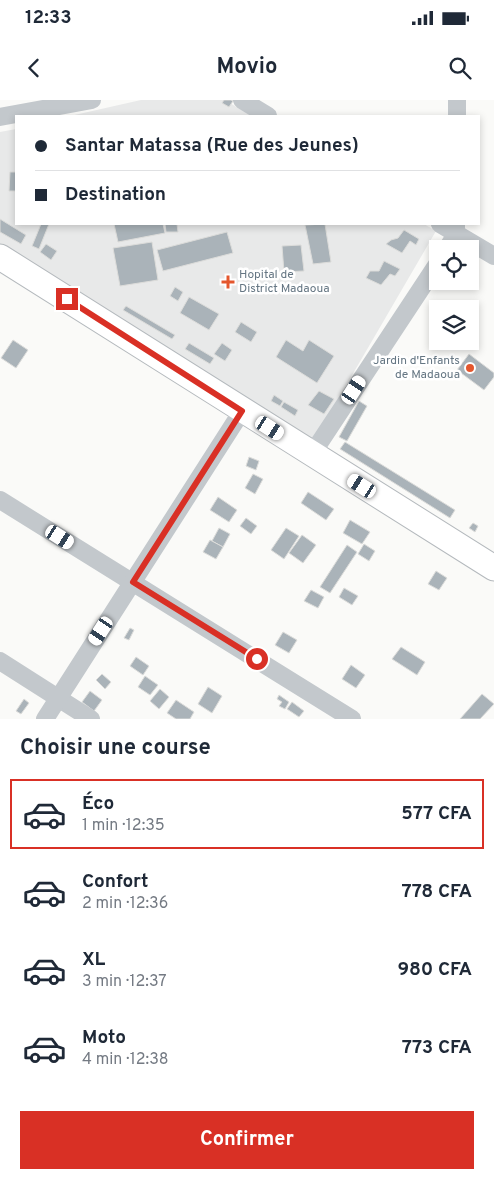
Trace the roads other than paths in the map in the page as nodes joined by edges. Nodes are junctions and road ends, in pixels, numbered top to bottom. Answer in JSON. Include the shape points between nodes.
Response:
{"nodes":[{"id":1,"x":92,"y":100,"type":"edge"},
{"id":2,"x":242,"y":100,"type":"edge"},
{"id":3,"x":457,"y":100,"type":"edge"},
{"id":4,"x":266,"y":115,"type":"edge"},
{"id":5,"x":457,"y":115,"type":"edge"},
{"id":6,"x":0,"y":117,"type":"edge"},
{"id":7,"x":441,"y":225,"type":"edge"},
{"id":8,"x":453,"y":236,"type":"edge"},
{"id":9,"x":494,"y":256,"type":"edge"},
{"id":10,"x":0,"y":257,"type":"edge"},
{"id":11,"x":429,"y":277,"type":"edge"},
{"id":12,"x":242,"y":411,"type":"junction"},
{"id":13,"x":312,"y":454,"type":"junction"},
{"id":14,"x":0,"y":500,"type":"edge"},
{"id":15,"x":494,"y":568,"type":"edge"},
{"id":16,"x":133,"y":582,"type":"junction"},
{"id":17,"x":0,"y":661,"type":"edge"},
{"id":18,"x":58,"y":698,"type":"junction"},
{"id":19,"x":45,"y":719,"type":"edge"},
{"id":20,"x":91,"y":719,"type":"edge"},
{"id":21,"x":352,"y":719,"type":"edge"}],
"edges":[{"from":1,"to":6,"type":"street"},
{"from":2,"to":4,"type":"street"},
{"from":3,"to":5,"type":"street"},
{"from":7,"to":8,"type":"street"},
{"from":8,"to":9,"type":"street"},
{"from":10,"to":12,"type":"highway"},
{"from":11,"to":13,"type":"street"},
{"from":12,"to":13,"type":"highway"},
{"from":12,"to":16,"type":"street"},
{"from":13,"to":15,"type":"highway"},
{"from":14,"to":16,"type":"street"},
{"from":16,"to":18,"type":"street"},
{"from":16,"to":21,"type":"street"},
{"from":17,"to":18,"type":"street"},
{"from":18,"to":19,"type":"street"},
{"from":18,"to":20,"type":"street"}]}
